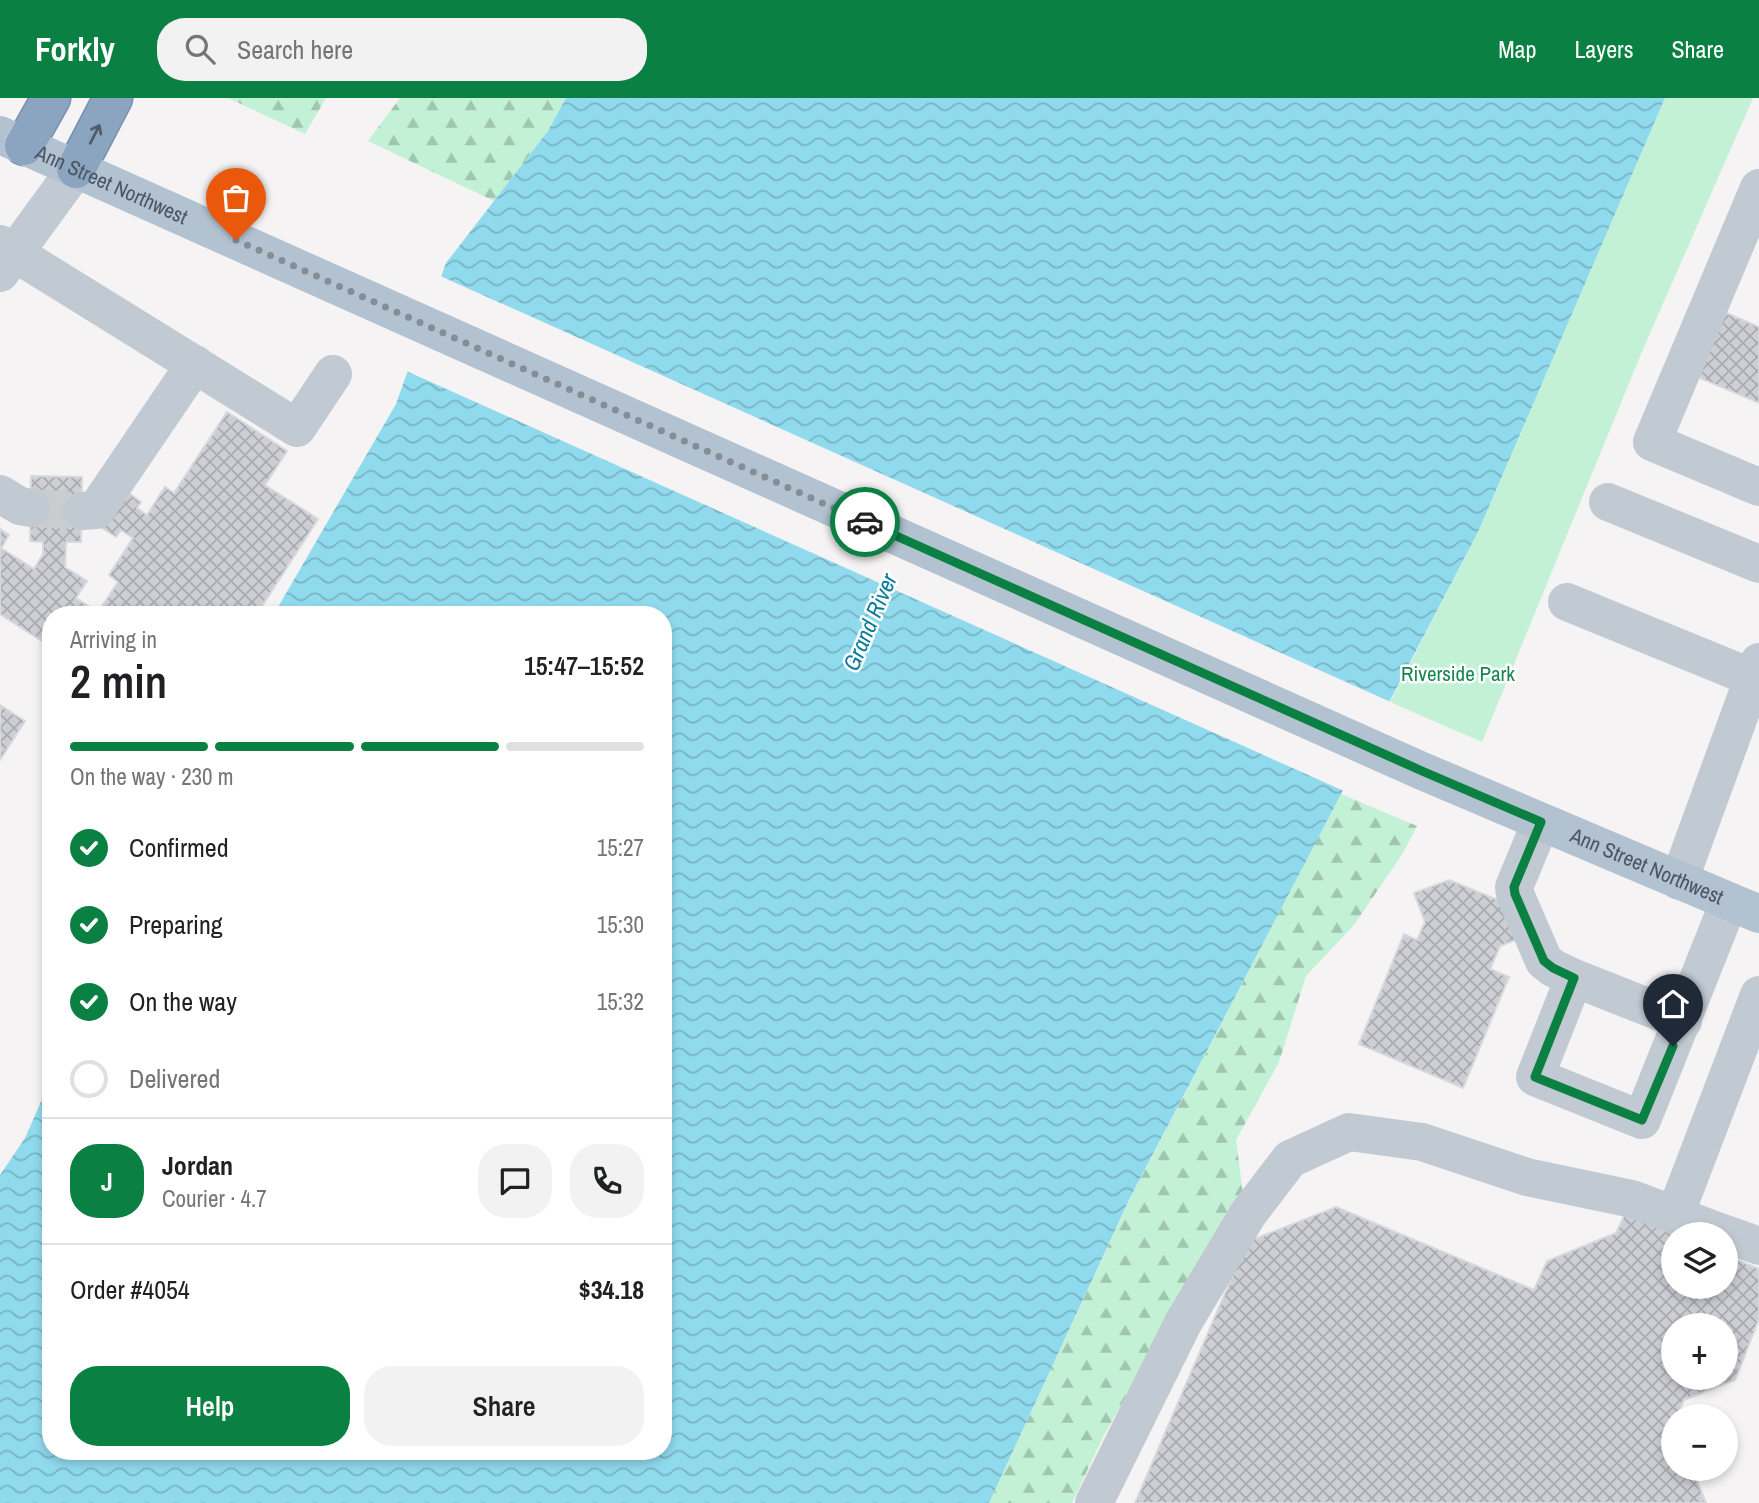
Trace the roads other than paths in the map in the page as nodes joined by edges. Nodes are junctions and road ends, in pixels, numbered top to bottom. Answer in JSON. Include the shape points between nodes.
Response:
{"nodes":[{"id":1,"x":51,"y":98,"type":"edge"},
{"id":2,"x":113,"y":98,"type":"edge"},
{"id":3,"x":12,"y":140,"type":"edge"},
{"id":4,"x":76,"y":169,"type":"junction"},
{"id":5,"x":1759,"y":188,"type":"edge"},
{"id":6,"x":5,"y":257,"type":"edge"},
{"id":7,"x":195,"y":364,"type":"junction"},
{"id":8,"x":332,"y":374,"type":"dead end"},
{"id":9,"x":1759,"y":487,"type":"edge"},
{"id":10,"x":1608,"y":502,"type":"dead end"},
{"id":11,"x":82,"y":511,"type":"tunnel mouth"},
{"id":12,"x":1759,"y":565,"type":"edge"},
{"id":13,"x":1567,"y":603,"type":"dead end"},
{"id":14,"x":1756,"y":670,"type":"edge"},
{"id":15,"x":1541,"y":822,"type":"junction"},
{"id":16,"x":1679,"y":881,"type":"junction"},
{"id":17,"x":1744,"y":908,"type":"edge"},
{"id":18,"x":1574,"y":978,"type":"junction"},
{"id":19,"x":1759,"y":995,"type":"edge"},
{"id":20,"x":1683,"y":1021,"type":"junction"},
{"id":21,"x":1675,"y":1215,"type":"junction"},
{"id":22,"x":1693,"y":1222,"type":"edge"},
{"id":23,"x":1738,"y":1239,"type":"edge"},
{"id":24,"x":1759,"y":1246,"type":"edge"},
{"id":25,"x":1094,"y":1503,"type":"edge"}],
"edges":[{"from":1,"to":3,"type":"highway"},
{"from":4,"to":2,"type":"highway","one_way":true},
{"from":3,"to":4,"type":"main road","name":"Ann Street Northwest"},
{"from":4,"to":6,"type":"lane"},
{"from":4,"to":15,"type":"main road","name":"Ann Street Northwest"},
{"from":5,"to":9,"type":"lane","via":[[1653,442]]},
{"from":6,"to":7,"type":"lane"},
{"from":7,"to":8,"type":"lane","via":[[297,428]]},
{"from":7,"to":11,"type":"lane","via":[[96,510]]},
{"from":10,"to":12,"type":"lane"},
{"from":13,"to":14,"type":"lane"},
{"from":14,"to":16,"type":"lane"},
{"from":15,"to":16,"type":"main road","name":"Ann Street Northwest"},
{"from":15,"to":18,"type":"lane","via":[[1515,894],[1544,961]]},
{"from":16,"to":17,"type":"main road","name":"Ann Street Northwest"},
{"from":17,"to":20,"type":"lane"},
{"from":18,"to":20,"type":"lane"},
{"from":18,"to":20,"type":"lane","via":[[1535,1077],[1642,1120]]},
{"from":19,"to":21,"type":"lane"},
{"from":21,"to":22,"type":"lane"},
{"from":21,"to":25,"type":"lane","via":[[1632,1199],[1527,1177],[1422,1142],[1349,1132],[1290,1159],[1248,1214],[1183,1323]]},
{"from":23,"to":24,"type":"lane"}]}
